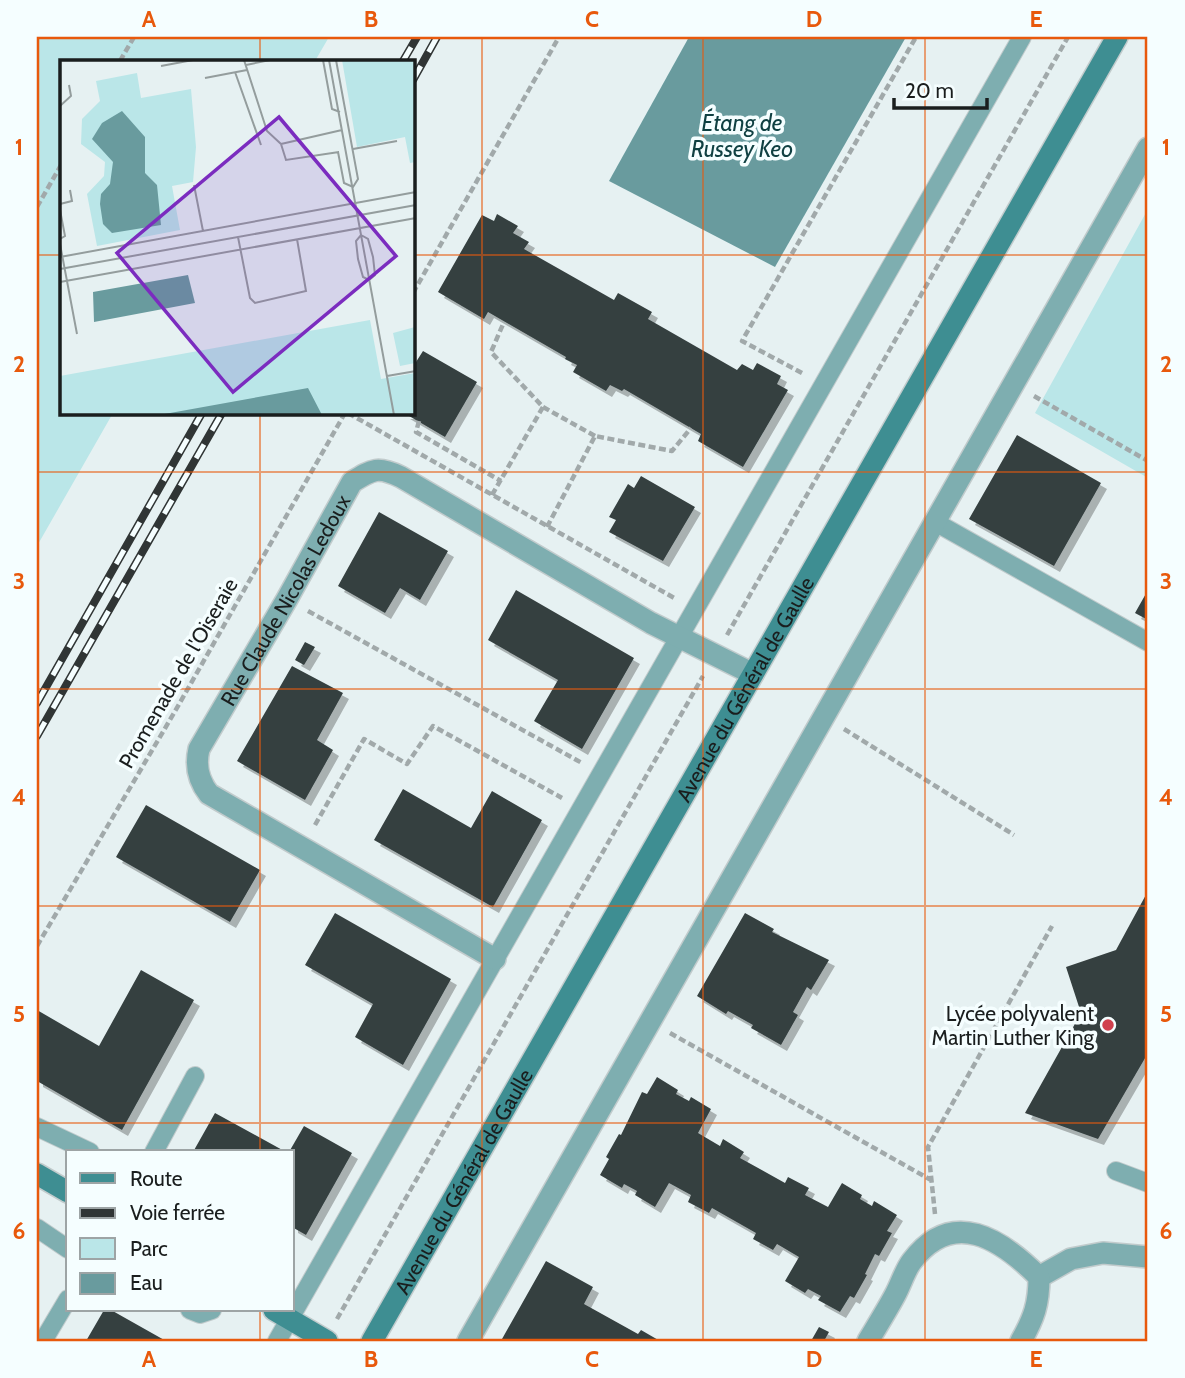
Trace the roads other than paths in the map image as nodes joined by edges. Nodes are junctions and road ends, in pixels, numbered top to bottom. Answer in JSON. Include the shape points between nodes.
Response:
{"nodes":[{"id":1,"x":1022,"y":37,"type":"edge"},
{"id":2,"x":1117,"y":37,"type":"edge"},
{"id":3,"x":1148,"y":148,"type":"edge"},
{"id":4,"x":935,"y":522,"type":"junction"},
{"id":5,"x":679,"y":637,"type":"junction"},
{"id":6,"x":1148,"y":642,"type":"edge"},
{"id":7,"x":753,"y":674,"type":"junction"},
{"id":8,"x":495,"y":959,"type":"junction"},
{"id":9,"x":195,"y":1076,"type":"dead end"},
{"id":10,"x":37,"y":1127,"type":"edge"},
{"id":11,"x":86,"y":1150,"type":"edge"},
{"id":12,"x":155,"y":1150,"type":"edge"},
{"id":13,"x":1116,"y":1171,"type":"dead end"},
{"id":14,"x":37,"y":1174,"type":"edge"},
{"id":15,"x":1148,"y":1183,"type":"edge"},
{"id":16,"x":66,"y":1191,"type":"edge"},
{"id":17,"x":37,"y":1228,"type":"edge"},
{"id":18,"x":66,"y":1248,"type":"edge"},
{"id":19,"x":1148,"y":1257,"type":"edge"},
{"id":20,"x":1039,"y":1276,"type":"junction"},
{"id":21,"x":294,"y":1294,"type":"edge"},
{"id":22,"x":66,"y":1302,"type":"edge"},
{"id":23,"x":282,"y":1314,"type":"edge"},
{"id":24,"x":326,"y":1340,"type":"edge"},
{"id":25,"x":43,"y":1341,"type":"edge"},
{"id":26,"x":277,"y":1341,"type":"edge"},
{"id":27,"x":372,"y":1341,"type":"edge"},
{"id":28,"x":468,"y":1341,"type":"edge"},
{"id":29,"x":868,"y":1341,"type":"edge"},
{"id":30,"x":1021,"y":1341,"type":"edge"}],
"edges":[{"from":1,"to":5,"type":"lane"},
{"from":2,"to":7,"type":"main road","name":"Avenue du Général de Gaulle"},
{"from":3,"to":4,"type":"street"},
{"from":4,"to":6,"type":"lane"},
{"from":4,"to":28,"type":"street"},
{"from":5,"to":7,"type":"street","name":"Rue Claude Nicolas Ledoux"},
{"from":5,"to":8,"type":"lane"},
{"from":5,"to":8,"type":"street","name":"Rue Claude Nicolas Ledoux","via":[[401,477],[384,469],[366,473],[352,482],[199,749],[196,761],[209,794]]},
{"from":7,"to":27,"type":"main road","name":"Avenue du Général de Gaulle"},
{"from":8,"to":21,"type":"lane"},
{"from":9,"to":12,"type":"lane"},
{"from":10,"to":11,"type":"lane"},
{"from":13,"to":15,"type":"lane"},
{"from":14,"to":16,"type":"main road"},
{"from":17,"to":18,"type":"lane"},
{"from":19,"to":20,"type":"street","via":[[1103,1253],[1071,1259]]},
{"from":20,"to":29,"type":"street","via":[[995,1241],[968,1231],[937,1237],[912,1261]]},
{"from":20,"to":30,"type":"street","via":[[1034,1317]]},
{"from":22,"to":25,"type":"lane"},
{"from":23,"to":24,"type":"main road"},
{"from":23,"to":26,"type":"lane"}]}
